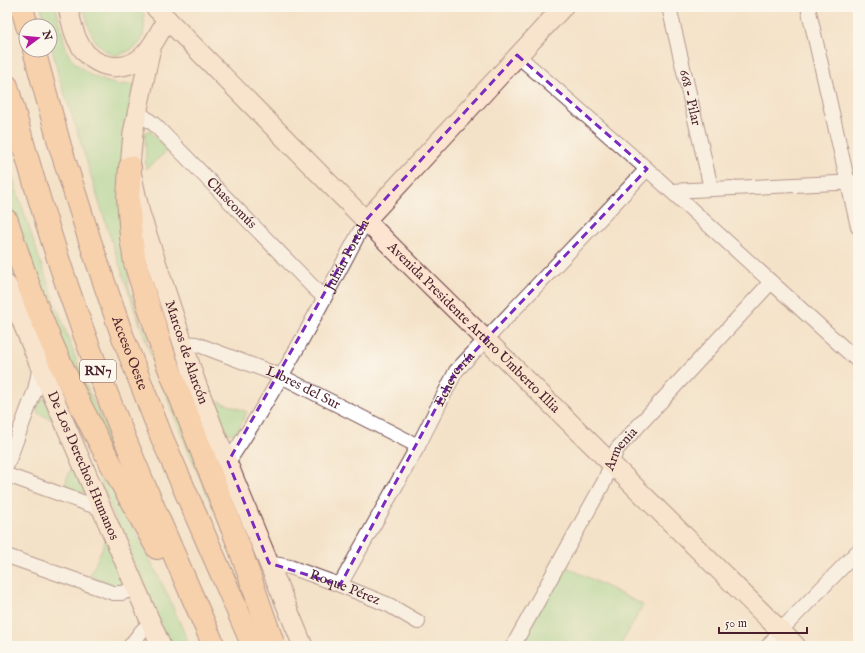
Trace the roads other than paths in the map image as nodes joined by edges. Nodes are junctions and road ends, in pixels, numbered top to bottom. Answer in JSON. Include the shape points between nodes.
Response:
{"nodes":[{"id":1,"x":22,"y":7,"type":"edge"},
{"id":2,"x":68,"y":7,"type":"edge"},
{"id":3,"x":563,"y":7,"type":"edge"},
{"id":4,"x":669,"y":7,"type":"edge"},
{"id":5,"x":808,"y":7,"type":"edge"},
{"id":6,"x":161,"y":13,"type":"edge"},
{"id":7,"x":25,"y":18,"type":"edge"},
{"id":8,"x":151,"y":47,"type":"junction"},
{"id":9,"x":517,"y":55,"type":"junction"},
{"id":10,"x":36,"y":58,"type":"edge"},
{"id":11,"x":7,"y":86,"type":"edge"},
{"id":12,"x":137,"y":111,"type":"junction"},
{"id":13,"x":130,"y":167,"type":"junction"},
{"id":14,"x":647,"y":169,"type":"junction"},
{"id":15,"x":853,"y":182,"type":"edge"},
{"id":16,"x":711,"y":188,"type":"junction"},
{"id":17,"x":671,"y":191,"type":"junction"},
{"id":18,"x":366,"y":220,"type":"junction"},
{"id":19,"x":7,"y":221,"type":"edge"},
{"id":20,"x":858,"y":227,"type":"edge"},
{"id":21,"x":771,"y":282,"type":"junction"},
{"id":22,"x":7,"y":285,"type":"edge"},
{"id":23,"x":324,"y":297,"type":"junction"},
{"id":24,"x":486,"y":339,"type":"junction"},
{"id":25,"x":182,"y":343,"type":"junction"},
{"id":26,"x":858,"y":361,"type":"edge"},
{"id":27,"x":40,"y":366,"type":"junction"},
{"id":28,"x":281,"y":376,"type":"junction"},
{"id":29,"x":418,"y":446,"type":"junction"},
{"id":30,"x":228,"y":462,"type":"junction"},
{"id":31,"x":611,"y":462,"type":"junction"},
{"id":32,"x":7,"y":465,"type":"edge"},
{"id":33,"x":7,"y":475,"type":"edge"},
{"id":34,"x":102,"y":509,"type":"junction"},
{"id":35,"x":858,"y":551,"type":"edge"},
{"id":36,"x":7,"y":556,"type":"edge"},
{"id":37,"x":269,"y":563,"type":"junction"},
{"id":38,"x":340,"y":585,"type":"junction"},
{"id":39,"x":136,"y":588,"type":"junction"},
{"id":40,"x":151,"y":622,"type":"junction"},
{"id":41,"x":418,"y":622,"type":"dead end"},
{"id":42,"x":780,"y":631,"type":"junction"},
{"id":43,"x":130,"y":646,"type":"edge"},
{"id":44,"x":161,"y":646,"type":"edge"},
{"id":45,"x":210,"y":646,"type":"edge"},
{"id":46,"x":214,"y":646,"type":"edge"},
{"id":47,"x":253,"y":646,"type":"edge"},
{"id":48,"x":274,"y":646,"type":"edge"},
{"id":49,"x":303,"y":646,"type":"edge"},
{"id":50,"x":513,"y":646,"type":"edge"},
{"id":51,"x":768,"y":646,"type":"edge"},
{"id":52,"x":796,"y":646,"type":"edge"}],
"edges":[{"from":1,"to":7,"type":"highway"},
{"from":2,"to":8,"type":"main road","name":"Marcos de Alarcón","via":[[80,45],[87,55],[99,63],[112,67],[126,66],[140,59]]},
{"from":3,"to":9,"type":"main road","name":"Julián Portela"},
{"from":4,"to":16,"type":"street","name":"668 - Pilar"},
{"from":5,"to":15,"type":"street"},
{"from":6,"to":8,"type":"main road","name":"Marcos de Alarcón"},
{"from":6,"to":18,"type":"main road","name":"Avenida Presidente Arturo Umberto Illia"},
{"from":8,"to":12,"type":"main road","name":"Marcos de Alarcón"},
{"from":9,"to":14,"type":"street"},
{"from":9,"to":18,"type":"main road","name":"Julián Portela"},
{"from":10,"to":47,"type":"highway","name":"Acceso Oeste","number":"RN7","via":[[60,146],[121,332],[162,438]]},
{"from":11,"to":46,"type":"highway","number":"RN7","via":[[28,163],[79,320],[152,504]]},
{"from":12,"to":13,"type":"main road","name":"Marcos de Alarcón"},
{"from":12,"to":23,"type":"street","name":"Chascomús","via":[[155,125]]},
{"from":13,"to":25,"type":"main road","name":"Marcos de Alarcón","via":[[140,213]]},
{"from":13,"to":48,"type":"highway","via":[[128,198],[135,263],[165,358],[239,546]]},
{"from":14,"to":17,"type":"street"},
{"from":14,"to":24,"type":"street","name":"Echeverría"},
{"from":15,"to":16,"type":"street"},
{"from":15,"to":20,"type":"street"},
{"from":16,"to":17,"type":"street"},
{"from":17,"to":21,"type":"street"},
{"from":18,"to":23,"type":"street","name":"Julián Portela"},
{"from":18,"to":24,"type":"main road","name":"Avenida Presidente Arturo Umberto Illia"},
{"from":19,"to":45,"type":"highway","via":[[28,286],[78,400]]},
{"from":21,"to":26,"type":"street"},
{"from":21,"to":31,"type":"street","name":"Armenia","via":[[617,449]]},
{"from":22,"to":27,"type":"main road","name":"De Los Derechos Humanos"},
{"from":23,"to":28,"type":"street","name":"Julián Portela"},
{"from":24,"to":29,"type":"street","name":"Echeverría","via":[[456,371]]},
{"from":24,"to":31,"type":"main road","name":"Avenida Presidente Arturo Umberto Illia"},
{"from":25,"to":28,"type":"street","name":"Libres del Sur","via":[[196,344]]},
{"from":25,"to":30,"type":"main road","name":"Marcos de Alarcón"},
{"from":27,"to":32,"type":"street","via":[[35,390]]},
{"from":27,"to":34,"type":"main road","name":"De Los Derechos Humanos"},
{"from":28,"to":29,"type":"street","name":"Libres del Sur"},
{"from":28,"to":30,"type":"street","name":"Julián Portela"},
{"from":29,"to":38,"type":"street","name":"Echeverría"},
{"from":30,"to":37,"type":"main road","name":"Marcos de Alarcón"},
{"from":31,"to":42,"type":"main road","name":"Avenida Presidente Arturo Umberto Illia"},
{"from":31,"to":50,"type":"street","name":"Armenia","via":[[604,482]]},
{"from":33,"to":34,"type":"street"},
{"from":34,"to":39,"type":"main road","name":"De Los Derechos Humanos"},
{"from":35,"to":42,"type":"street"},
{"from":36,"to":39,"type":"street","via":[[113,593]]},
{"from":37,"to":38,"type":"street","name":"Roque Pérez","via":[[290,567]]},
{"from":37,"to":49,"type":"main road","name":"Marcos de Alarcón"},
{"from":38,"to":41,"type":"street","name":"Roque Pérez","via":[[389,605]]},
{"from":39,"to":40,"type":"main road","name":"De Los Derechos Humanos"},
{"from":40,"to":43,"type":"street"},
{"from":40,"to":44,"type":"main road","name":"De Los Derechos Humanos"},
{"from":42,"to":51,"type":"street"},
{"from":42,"to":52,"type":"main road","name":"Avenida Presidente Arturo Umberto Illia"}]}
